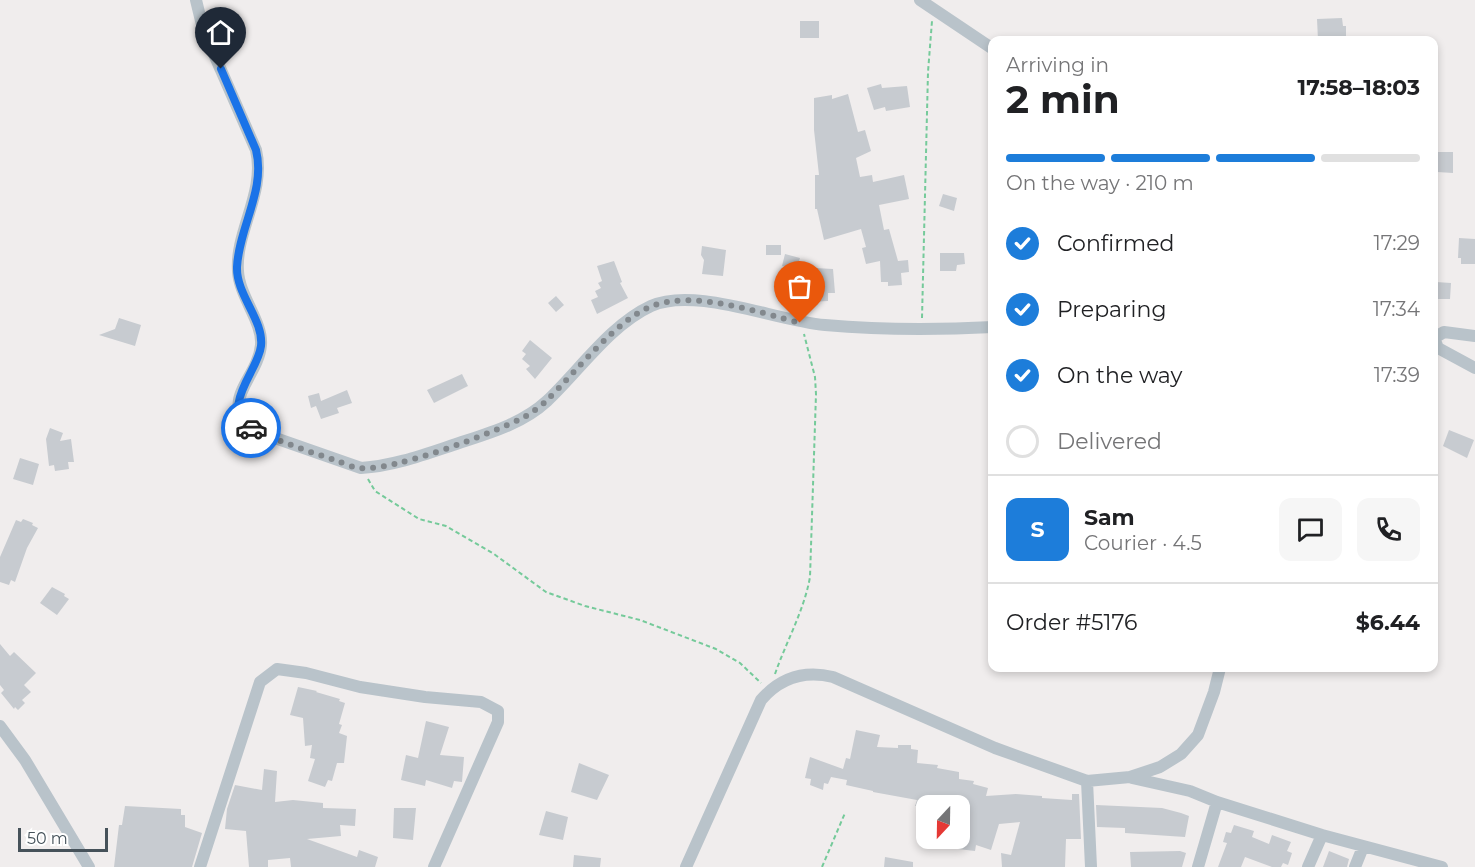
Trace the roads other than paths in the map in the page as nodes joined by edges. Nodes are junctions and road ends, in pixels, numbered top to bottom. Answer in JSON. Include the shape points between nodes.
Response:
{"nodes":[{"id":1,"x":196,"y":0,"type":"edge"},
{"id":2,"x":920,"y":0,"type":"edge"},
{"id":3,"x":988,"y":46,"type":"edge"},
{"id":4,"x":988,"y":327,"type":"edge"},
{"id":5,"x":1438,"y":336,"type":"edge"},
{"id":6,"x":1475,"y":336,"type":"edge"},
{"id":7,"x":1438,"y":348,"type":"edge"},
{"id":8,"x":1475,"y":368,"type":"edge"},
{"id":9,"x":1219,"y":672,"type":"edge"},
{"id":10,"x":0,"y":726,"type":"edge"},
{"id":11,"x":1130,"y":777,"type":"junction"},
{"id":12,"x":1087,"y":781,"type":"junction"},
{"id":13,"x":1217,"y":802,"type":"junction"},
{"id":14,"x":1322,"y":835,"type":"junction"},
{"id":15,"x":1363,"y":847,"type":"junction"},
{"id":16,"x":89,"y":867,"type":"edge"},
{"id":17,"x":200,"y":867,"type":"edge"},
{"id":18,"x":434,"y":867,"type":"edge"},
{"id":19,"x":686,"y":867,"type":"edge"},
{"id":20,"x":1091,"y":867,"type":"edge"},
{"id":21,"x":1198,"y":867,"type":"edge"},
{"id":22,"x":1308,"y":867,"type":"edge"},
{"id":23,"x":1355,"y":867,"type":"edge"},
{"id":24,"x":1442,"y":867,"type":"edge"}],
"edges":[{"from":1,"to":4,"type":"street","via":[[203,29],[259,161],[237,269],[262,343],[237,406],[247,425],[258,432],[361,468],[408,460],[528,415],[628,321],[651,306],[671,301],[710,301],[800,323],[922,330]]},
{"from":2,"to":3,"type":"street"},
{"from":5,"to":6,"type":"street","via":[[1444,332]]},
{"from":7,"to":8,"type":"street"},
{"from":9,"to":11,"type":"street","via":[[1198,735],[1181,754],[1160,767]]},
{"from":10,"to":16,"type":"street"},
{"from":11,"to":12,"type":"street"},
{"from":11,"to":13,"type":"street","via":[[1190,791]]},
{"from":12,"to":19,"type":"street","via":[[995,748],[833,677],[804,674],[769,691],[761,700]]},
{"from":12,"to":20,"type":"street"},
{"from":13,"to":14,"type":"street"},
{"from":13,"to":21,"type":"street"},
{"from":14,"to":15,"type":"street"},
{"from":14,"to":22,"type":"street"},
{"from":15,"to":23,"type":"street"},
{"from":15,"to":24,"type":"street"},
{"from":17,"to":18,"type":"street","via":[[260,682],[277,669],[360,687],[481,702],[498,711],[498,722]]}]}
